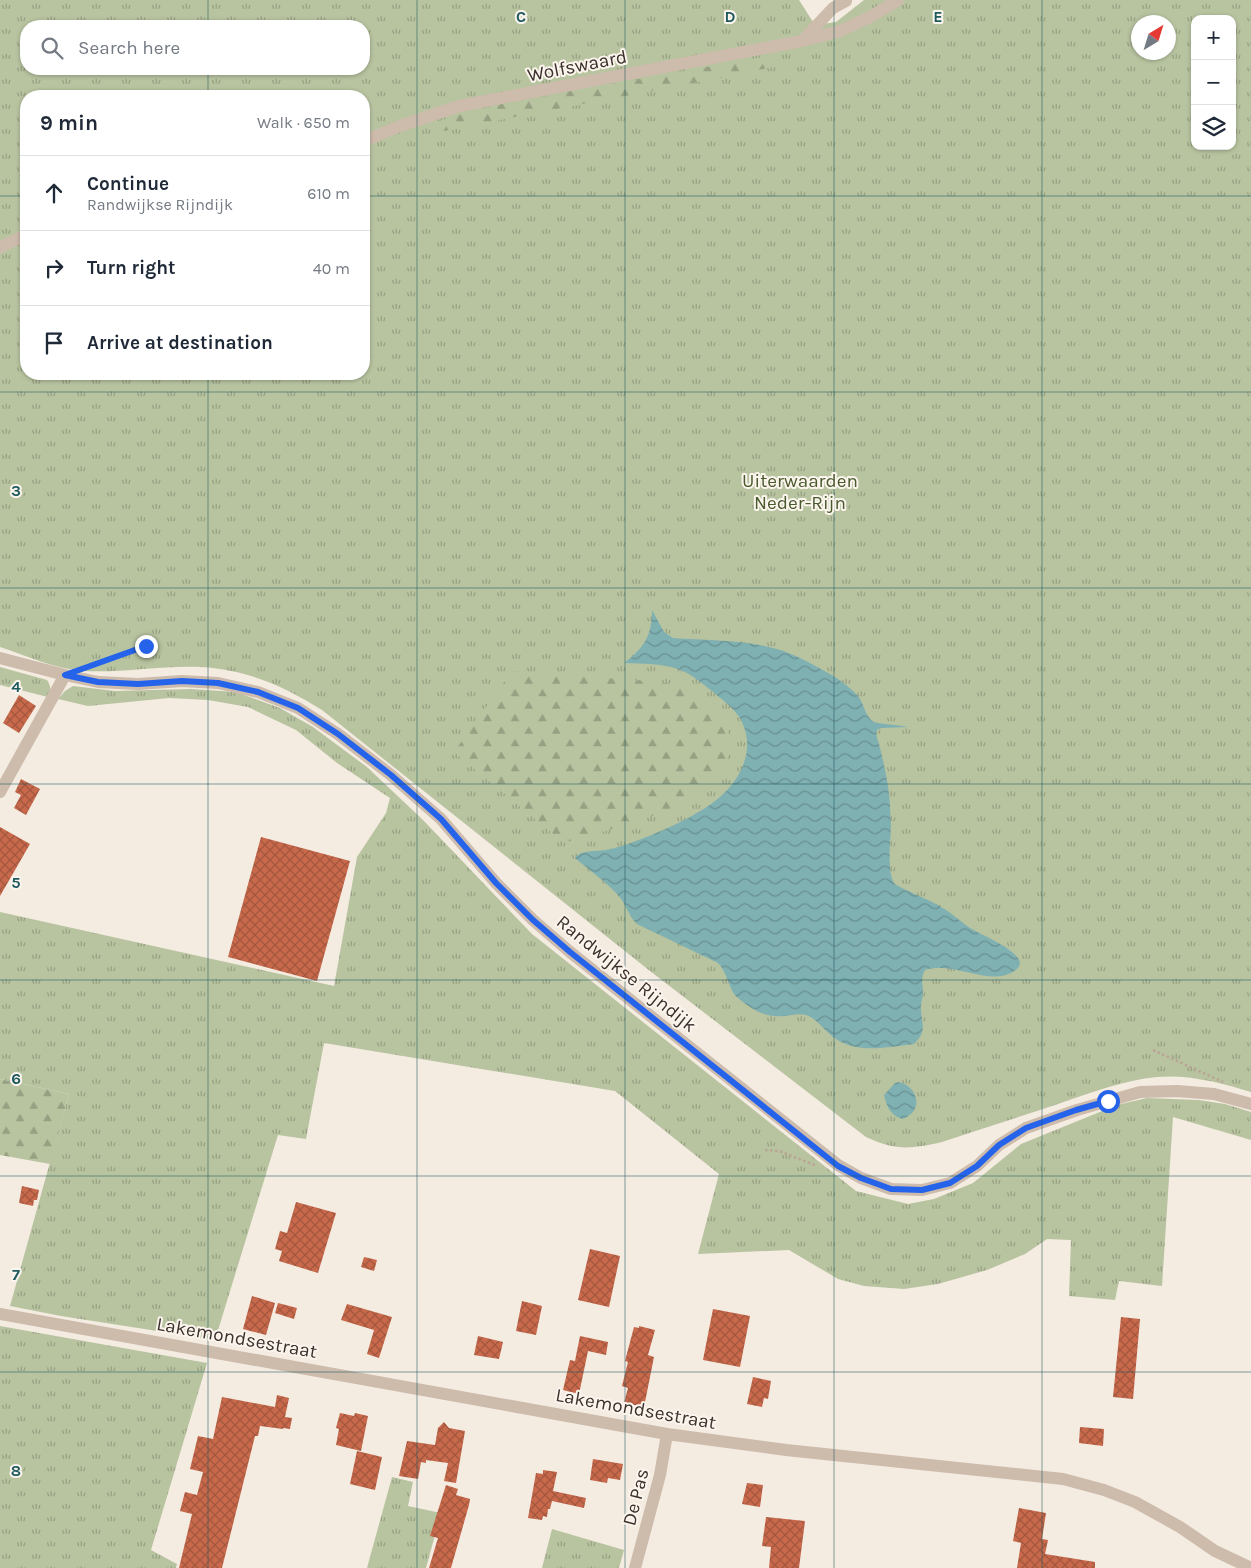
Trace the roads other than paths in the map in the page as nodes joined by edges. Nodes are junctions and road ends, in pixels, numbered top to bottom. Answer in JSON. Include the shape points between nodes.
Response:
{"nodes":[{"id":1,"x":846,"y":0,"type":"edge"},
{"id":2,"x":898,"y":0,"type":"edge"},
{"id":3,"x":802,"y":41,"type":"junction"},
{"id":4,"x":370,"y":138,"type":"edge"},
{"id":5,"x":20,"y":238,"type":"edge"},
{"id":6,"x":0,"y":247,"type":"edge"},
{"id":7,"x":0,"y":658,"type":"edge"},
{"id":8,"x":65,"y":675,"type":"junction"},
{"id":9,"x":0,"y":792,"type":"edge"},
{"id":10,"x":1251,"y":1104,"type":"edge"},
{"id":11,"x":0,"y":1314,"type":"edge"},
{"id":12,"x":667,"y":1434,"type":"junction"},
{"id":13,"x":636,"y":1568,"type":"edge"},
{"id":14,"x":1251,"y":1568,"type":"edge"}],
"edges":[{"from":1,"to":3,"type":"street","via":[[833,8]]},
{"from":2,"to":3,"type":"street","name":"Wolfswaard","via":[[840,31]]},
{"from":3,"to":4,"type":"street","name":"Wolfswaard","via":[[460,106]]},
{"from":5,"to":6,"type":"street"},
{"from":7,"to":8,"type":"street","name":"Randwijkse Rijndijk"},
{"from":8,"to":9,"type":"street"},
{"from":8,"to":10,"type":"street","name":"Randwijkse Rijndijk","via":[[98,682],[218,683],[258,692],[298,708],[391,775],[441,819],[496,883],[570,952],[838,1166],[891,1189],[922,1190],[950,1183],[1026,1128],[1140,1092],[1214,1094]]},
{"from":11,"to":12,"type":"street","name":"Lakemondsestraat"},
{"from":12,"to":13,"type":"street","name":"De Pas"},
{"from":12,"to":14,"type":"street","name":"Lakemondsestraat","via":[[1063,1479],[1135,1502],[1215,1551]]}]}
